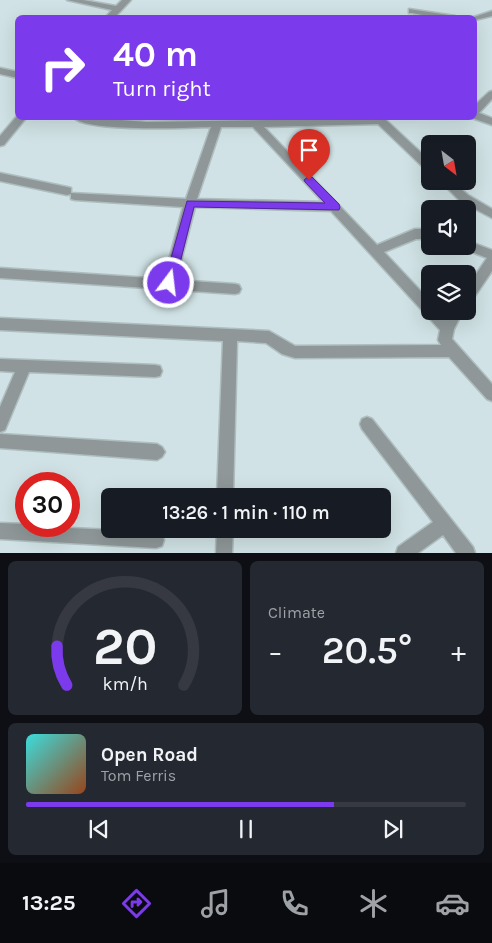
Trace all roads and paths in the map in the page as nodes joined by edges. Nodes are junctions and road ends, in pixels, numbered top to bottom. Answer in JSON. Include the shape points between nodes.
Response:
{"nodes":[{"id":1,"x":71,"y":0,"type":"edge"},
{"id":2,"x":127,"y":0,"type":"edge"},
{"id":3,"x":414,"y":0,"type":"edge"},
{"id":4,"x":117,"y":9,"type":"junction"},
{"id":5,"x":492,"y":13,"type":"edge"},
{"id":6,"x":411,"y":14,"type":"edge"},
{"id":7,"x":112,"y":15,"type":"edge"},
{"id":8,"x":477,"y":17,"type":"edge"},
{"id":9,"x":0,"y":71,"type":"edge"},
{"id":10,"x":15,"y":74,"type":"edge"},
{"id":11,"x":492,"y":94,"type":"edge"},
{"id":12,"x":477,"y":111,"type":"edge"},
{"id":13,"x":477,"y":114,"type":"edge"},
{"id":14,"x":19,"y":120,"type":"edge"},
{"id":15,"x":96,"y":120,"type":"edge"},
{"id":16,"x":357,"y":120,"type":"edge"},
{"id":17,"x":383,"y":120,"type":"edge"},
{"id":18,"x":233,"y":121,"type":"edge"},
{"id":19,"x":492,"y":122,"type":"edge"},
{"id":20,"x":256,"y":124,"type":"junction"},
{"id":21,"x":217,"y":126,"type":"junction"},
{"id":22,"x":0,"y":143,"type":"edge"},
{"id":23,"x":421,"y":158,"type":"edge"},
{"id":24,"x":0,"y":177,"type":"edge"},
{"id":25,"x":455,"y":190,"type":"edge"},
{"id":26,"x":190,"y":203,"type":"junction"},
{"id":27,"x":335,"y":207,"type":"junction"},
{"id":28,"x":492,"y":214,"type":"edge"},
{"id":29,"x":421,"y":234,"type":"edge"},
{"id":30,"x":476,"y":249,"type":"edge"},
{"id":31,"x":375,"y":251,"type":"junction"},
{"id":32,"x":492,"y":255,"type":"edge"},
{"id":33,"x":492,"y":261,"type":"edge"},
{"id":34,"x":0,"y":273,"type":"edge"},
{"id":35,"x":169,"y":283,"type":"junction"},
{"id":36,"x":476,"y":284,"type":"edge"},
{"id":37,"x":235,"y":289,"type":"dead end"},
{"id":38,"x":421,"y":299,"type":"edge"},
{"id":39,"x":440,"y":320,"type":"edge"},
{"id":40,"x":452,"y":320,"type":"edge"},
{"id":41,"x":0,"y":324,"type":"edge"},
{"id":42,"x":447,"y":328,"type":"junction"},
{"id":43,"x":230,"y":334,"type":"junction"},
{"id":44,"x":452,"y":350,"type":"junction"},
{"id":45,"x":0,"y":365,"type":"edge"},
{"id":46,"x":24,"y":367,"type":"junction"},
{"id":47,"x":155,"y":372,"type":"dead end"},
{"id":48,"x":492,"y":394,"type":"edge"},
{"id":49,"x":0,"y":424,"type":"edge"},
{"id":50,"x":368,"y":424,"type":"dead end"},
{"id":51,"x":0,"y":441,"type":"edge"},
{"id":52,"x":157,"y":452,"type":"dead end"},
{"id":53,"x":226,"y":488,"type":"edge"},
{"id":54,"x":444,"y":524,"type":"junction"},
{"id":55,"x":0,"y":531,"type":"edge"},
{"id":56,"x":225,"y":538,"type":"edge"},
{"id":57,"x":156,"y":540,"type":"dead end"},
{"id":58,"x":224,"y":553,"type":"edge"},
{"id":59,"x":404,"y":553,"type":"edge"},
{"id":60,"x":467,"y":553,"type":"edge"}],
"edges":[{"from":1,"to":4,"type":"street"},
{"from":2,"to":4,"type":"street"},
{"from":3,"to":6,"type":"street"},
{"from":4,"to":7,"type":"street"},
{"from":5,"to":8,"type":"street"},
{"from":9,"to":10,"type":"street"},
{"from":11,"to":12,"type":"street"},
{"from":13,"to":19,"type":"street"},
{"from":14,"to":22,"type":"street"},
{"from":15,"to":21,"type":"street"},
{"from":16,"to":20,"type":"street"},
{"from":17,"to":23,"type":"street"},
{"from":18,"to":20,"type":"street"},
{"from":18,"to":21,"type":"street"},
{"from":20,"to":27,"type":"street"},
{"from":21,"to":26,"type":"street"},
{"from":24,"to":26,"type":"street","via":[[71,194]]},
{"from":25,"to":28,"type":"street"},
{"from":26,"to":27,"type":"street"},
{"from":26,"to":35,"type":"street"},
{"from":27,"to":31,"type":"street"},
{"from":29,"to":31,"type":"street"},
{"from":30,"to":32,"type":"street"},
{"from":31,"to":38,"type":"street"},
{"from":33,"to":36,"type":"street"},
{"from":34,"to":35,"type":"street"},
{"from":35,"to":37,"type":"street"},
{"from":39,"to":42,"type":"street"},
{"from":40,"to":42,"type":"street"},
{"from":41,"to":43,"type":"street"},
{"from":42,"to":44,"type":"street","via":[[445,340]]},
{"from":43,"to":44,"type":"street","via":[[270,337],[295,352]]},
{"from":43,"to":53,"type":"street"},
{"from":44,"to":48,"type":"street"},
{"from":45,"to":46,"type":"street"},
{"from":46,"to":47,"type":"street"},
{"from":46,"to":49,"type":"street"},
{"from":50,"to":54,"type":"street"},
{"from":51,"to":52,"type":"street"},
{"from":54,"to":59,"type":"street"},
{"from":54,"to":60,"type":"street"},
{"from":55,"to":57,"type":"street"},
{"from":56,"to":58,"type":"street"}]}
